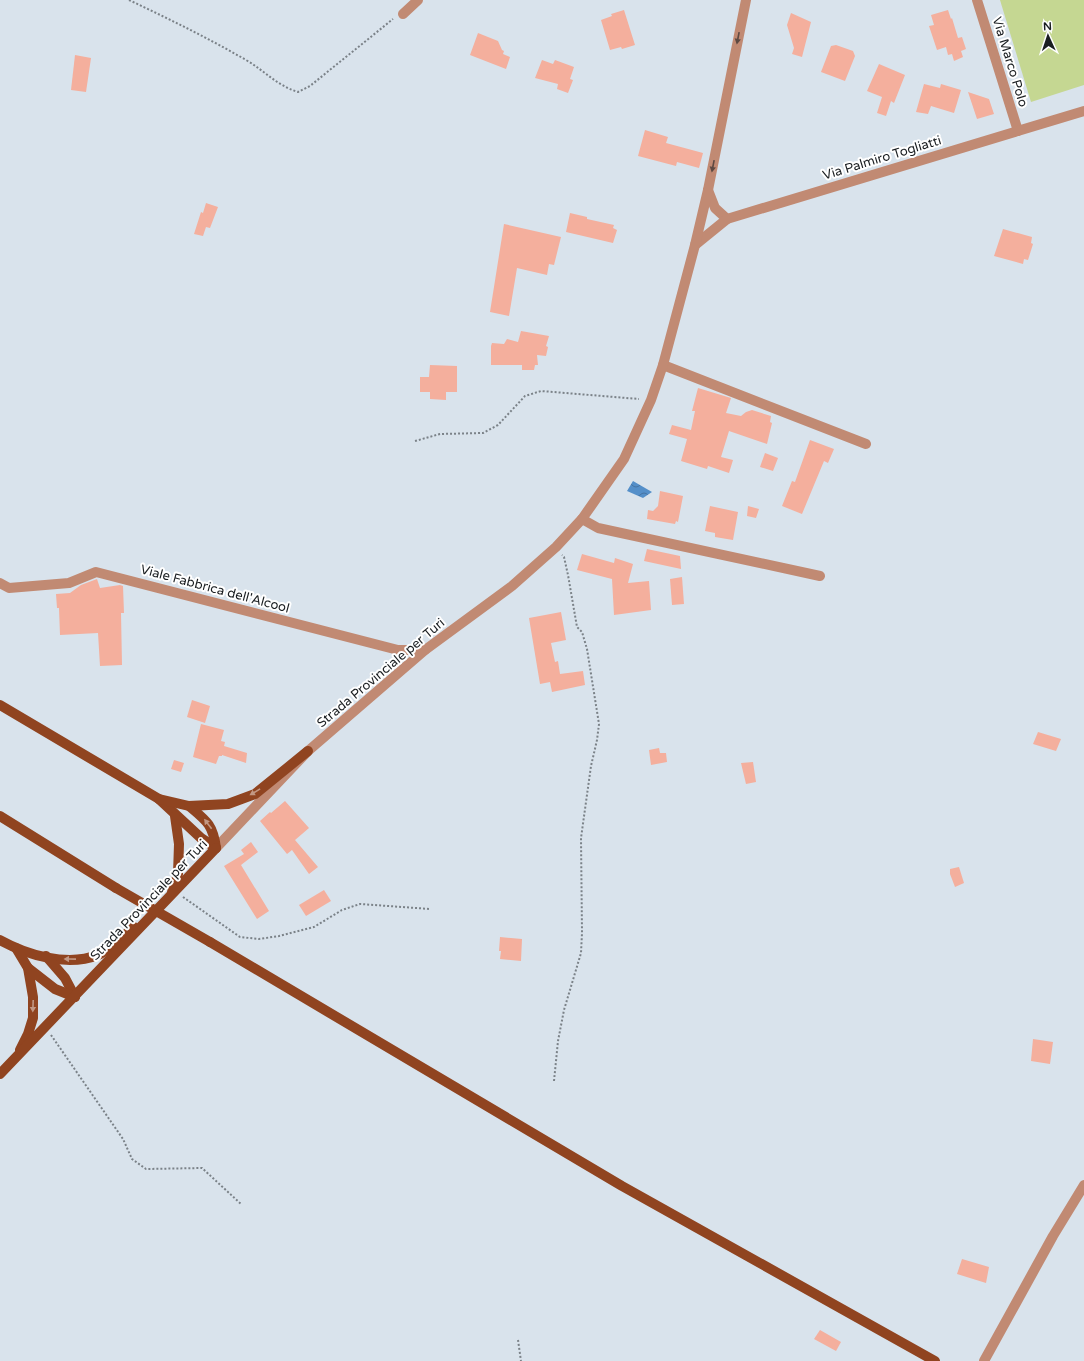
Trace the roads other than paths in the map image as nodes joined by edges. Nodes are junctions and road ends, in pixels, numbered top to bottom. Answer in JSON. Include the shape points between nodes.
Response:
{"nodes":[{"id":1,"x":418,"y":0,"type":"edge"},
{"id":2,"x":746,"y":0,"type":"edge"},
{"id":3,"x":977,"y":0,"type":"edge"},
{"id":4,"x":403,"y":14,"type":"road end"},
{"id":5,"x":1084,"y":111,"type":"edge"},
{"id":6,"x":1018,"y":131,"type":"junction"},
{"id":7,"x":708,"y":190,"type":"junction"},
{"id":8,"x":727,"y":219,"type":"junction"},
{"id":9,"x":695,"y":245,"type":"junction"},
{"id":10,"x":663,"y":365,"type":"junction"},
{"id":11,"x":866,"y":444,"type":"dead end"},
{"id":12,"x":582,"y":519,"type":"junction"},
{"id":13,"x":820,"y":576,"type":"dead end"},
{"id":14,"x":0,"y":583,"type":"edge"},
{"id":15,"x":425,"y":650,"type":"junction"},
{"id":16,"x":0,"y":705,"type":"edge"},
{"id":17,"x":0,"y":711,"type":"edge"},
{"id":18,"x":15,"y":714,"type":"junction"},
{"id":19,"x":308,"y":751,"type":"junction"},
{"id":20,"x":159,"y":799,"type":"junction"},
{"id":21,"x":189,"y":806,"type":"junction"},
{"id":22,"x":0,"y":811,"type":"edge"},
{"id":23,"x":0,"y":816,"type":"edge"},
{"id":24,"x":175,"y":816,"type":"junction"},
{"id":25,"x":0,"y":819,"type":"edge"},
{"id":26,"x":25,"y":832,"type":"junction"},
{"id":27,"x":216,"y":848,"type":"junction"},
{"id":28,"x":173,"y":893,"type":"junction"},
{"id":29,"x":161,"y":906,"type":"junction"},
{"id":30,"x":0,"y":940,"type":"edge"},
{"id":31,"x":16,"y":948,"type":"junction"},
{"id":32,"x":46,"y":956,"type":"junction"},
{"id":33,"x":28,"y":968,"type":"junction"},
{"id":34,"x":75,"y":997,"type":"junction"},
{"id":35,"x":16,"y":1059,"type":"junction"},
{"id":36,"x":0,"y":1074,"type":"edge"},
{"id":37,"x":1084,"y":1186,"type":"edge"},
{"id":38,"x":935,"y":1361,"type":"edge"},
{"id":39,"x":984,"y":1361,"type":"edge"}],
"edges":[{"from":1,"to":4,"type":"street"},
{"from":2,"to":7,"type":"street","name":"Strada Provinciale per Turi","one_way":true},
{"from":3,"to":6,"type":"street","name":"Via Marco Polo"},
{"from":5,"to":6,"type":"street","name":"Via Palmiro Togliatti"},
{"from":6,"to":8,"type":"street","name":"Via Palmiro Togliatti"},
{"from":7,"to":8,"type":"street","via":[[715,208]]},
{"from":7,"to":9,"type":"street","name":"Strada Provinciale per Turi"},
{"from":8,"to":9,"type":"street","name":"Via Palmiro Togliatti"},
{"from":9,"to":10,"type":"street","name":"Strada Provinciale per Turi"},
{"from":10,"to":11,"type":"street"},
{"from":10,"to":12,"type":"street","name":"Strada Provinciale per Turi","via":[[651,400],[624,459]]},
{"from":12,"to":13,"type":"street","via":[[598,528]]},
{"from":12,"to":15,"type":"street","name":"Strada Provinciale per Turi","via":[[556,547],[512,586]]},
{"from":14,"to":15,"type":"street","name":"Viale Fabbrica dell'Alcool","via":[[9,588],[69,583],[96,572],[398,650]]},
{"from":15,"to":19,"type":"street","name":"Strada Provinciale per Turi"},
{"from":16,"to":18,"type":"main road"},
{"from":17,"to":18,"type":"main road"},
{"from":18,"to":20,"type":"main road"},
{"from":19,"to":21,"type":"main road","one_way":true,"via":[[255,794],[228,804]]},
{"from":19,"to":27,"type":"street","name":"Strada Provinciale per Turi"},
{"from":20,"to":21,"type":"main road"},
{"from":20,"to":24,"type":"main road"},
{"from":27,"to":21,"type":"main road","one_way":true,"via":[[209,824]]},
{"from":22,"to":26,"type":"main road"},
{"from":23,"to":26,"type":"main road"},
{"from":24,"to":27,"type":"main road"},
{"from":24,"to":28,"type":"main road","via":[[179,844],[178,874]]},
{"from":25,"to":26,"type":"main road"},
{"from":26,"to":38,"type":"main road","bridge":true,"via":[[622,1186]]},
{"from":27,"to":28,"type":"main road","name":"Strada Provinciale per Turi"},
{"from":28,"to":29,"type":"main road","name":"Strada Provinciale per Turi"},
{"from":29,"to":32,"type":"main road","one_way":true,"via":[[99,954],[84,959],[67,960]]},
{"from":29,"to":34,"type":"main road","name":"Strada Provinciale per Turi"},
{"from":30,"to":31,"type":"main road"},
{"from":31,"to":32,"type":"main road"},
{"from":31,"to":33,"type":"main road"},
{"from":32,"to":34,"type":"main road","via":[[66,978]]},
{"from":33,"to":34,"type":"main road","via":[[55,989]]},
{"from":33,"to":35,"type":"main road","one_way":true,"via":[[33,997],[33,1018]]},
{"from":34,"to":35,"type":"main road","name":"Strada Provinciale per Turi"},
{"from":35,"to":36,"type":"main road","name":"Strada Provinciale per Turi"},
{"from":37,"to":39,"type":"street"}]}
